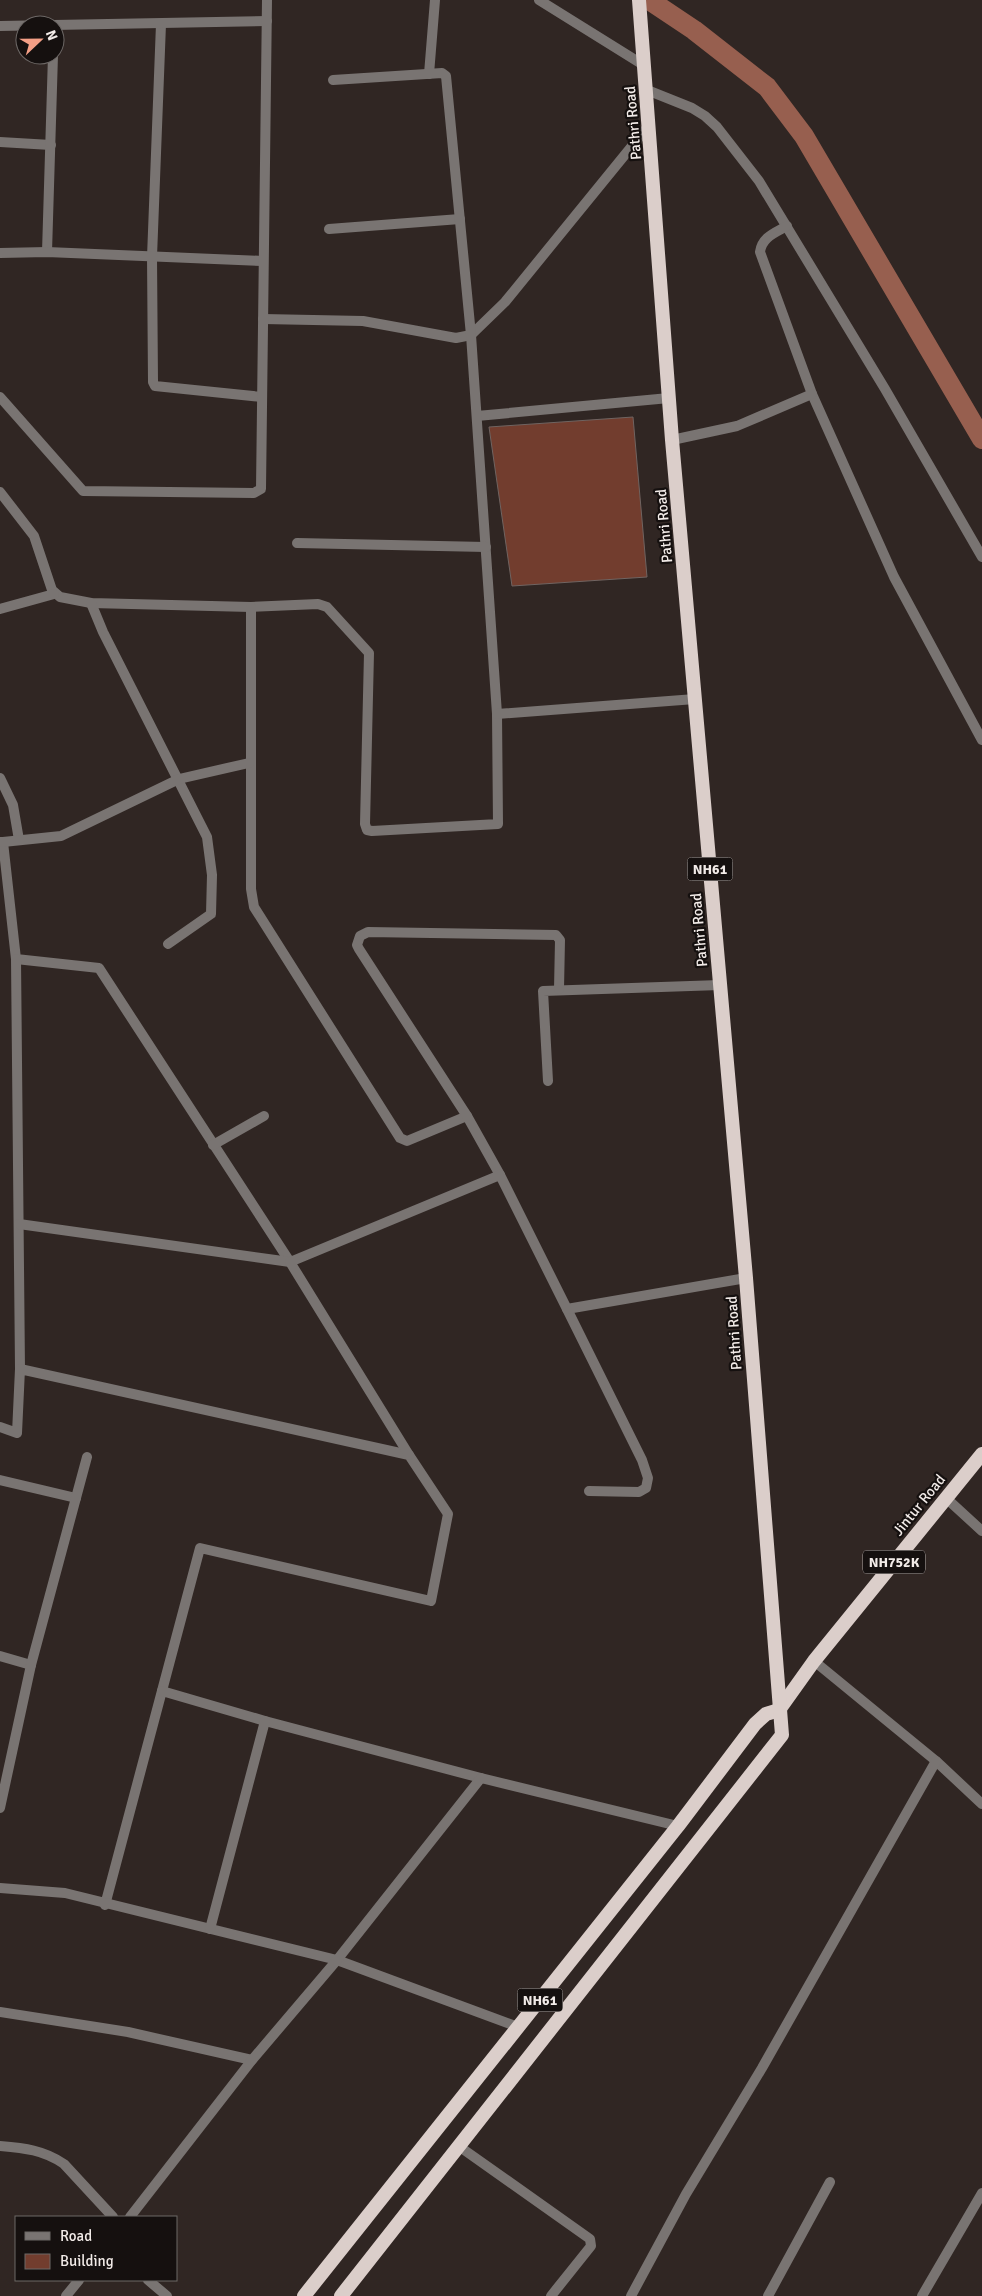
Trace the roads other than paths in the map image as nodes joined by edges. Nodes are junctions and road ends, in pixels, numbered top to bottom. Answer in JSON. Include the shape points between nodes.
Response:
{"nodes":[{"id":1,"x":267,"y":0,"type":"edge"},
{"id":2,"x":435,"y":0,"type":"edge"},
{"id":3,"x":539,"y":0,"type":"edge"},
{"id":4,"x":639,"y":0,"type":"edge"},
{"id":5,"x":267,"y":21,"type":"junction"},
{"id":6,"x":65,"y":24,"type":"edge"},
{"id":7,"x":161,"y":24,"type":"junction"},
{"id":8,"x":15,"y":25,"type":"edge"},
{"id":9,"x":0,"y":26,"type":"edge"},
{"id":10,"x":52,"y":65,"type":"edge"},
{"id":11,"x":645,"y":66,"type":"junction"},
{"id":12,"x":429,"y":74,"type":"junction"},
{"id":13,"x":333,"y":80,"type":"dead end"},
{"id":14,"x":647,"y":90,"type":"junction"},
{"id":15,"x":650,"y":124,"type":"junction"},
{"id":16,"x":0,"y":142,"type":"edge"},
{"id":17,"x":51,"y":145,"type":"junction"},
{"id":18,"x":460,"y":219,"type":"junction"},
{"id":19,"x":787,"y":226,"type":"junction"},
{"id":20,"x":329,"y":229,"type":"dead end"},
{"id":21,"x":47,"y":252,"type":"junction"},
{"id":22,"x":0,"y":253,"type":"edge"},
{"id":23,"x":152,"y":256,"type":"junction"},
{"id":24,"x":263,"y":261,"type":"junction"},
{"id":25,"x":263,"y":319,"type":"junction"},
{"id":26,"x":471,"y":335,"type":"junction"},
{"id":27,"x":812,"y":394,"type":"junction"},
{"id":28,"x":262,"y":397,"type":"junction"},
{"id":29,"x":0,"y":398,"type":"edge"},
{"id":30,"x":669,"y":398,"type":"junction"},
{"id":31,"x":477,"y":416,"type":"junction"},
{"id":32,"x":672,"y":440,"type":"junction"},
{"id":33,"x":0,"y":492,"type":"edge"},
{"id":34,"x":297,"y":543,"type":"dead end"},
{"id":35,"x":486,"y":547,"type":"junction"},
{"id":36,"x":982,"y":557,"type":"edge"},
{"id":37,"x":54,"y":594,"type":"junction"},
{"id":38,"x":91,"y":603,"type":"junction"},
{"id":39,"x":250,"y":607,"type":"junction"},
{"id":40,"x":0,"y":609,"type":"edge"},
{"id":41,"x":695,"y":699,"type":"junction"},
{"id":42,"x":497,"y":714,"type":"junction"},
{"id":43,"x":982,"y":740,"type":"edge"},
{"id":44,"x":249,"y":763,"type":"junction"},
{"id":45,"x":0,"y":778,"type":"edge"},
{"id":46,"x":179,"y":779,"type":"junction"},
{"id":47,"x":19,"y":840,"type":"junction"},
{"id":48,"x":1,"y":842,"type":"edge"},
{"id":49,"x":168,"y":944,"type":"dead end"},
{"id":50,"x":16,"y":959,"type":"junction"},
{"id":51,"x":720,"y":985,"type":"junction"},
{"id":52,"x":559,"y":990,"type":"junction"},
{"id":53,"x":548,"y":1081,"type":"dead end"},
{"id":54,"x":264,"y":1116,"type":"dead end"},
{"id":55,"x":467,"y":1116,"type":"junction"},
{"id":56,"x":213,"y":1145,"type":"junction"},
{"id":57,"x":500,"y":1175,"type":"junction"},
{"id":58,"x":19,"y":1224,"type":"junction"},
{"id":59,"x":290,"y":1262,"type":"junction"},
{"id":60,"x":746,"y":1278,"type":"junction"},
{"id":61,"x":567,"y":1309,"type":"junction"},
{"id":62,"x":20,"y":1369,"type":"junction"},
{"id":63,"x":0,"y":1428,"type":"edge"},
{"id":64,"x":982,"y":1454,"type":"edge"},
{"id":65,"x":409,"y":1455,"type":"junction"},
{"id":66,"x":87,"y":1458,"type":"dead end"},
{"id":67,"x":0,"y":1480,"type":"edge"},
{"id":68,"x":589,"y":1491,"type":"dead end"},
{"id":69,"x":76,"y":1498,"type":"junction"},
{"id":70,"x":946,"y":1498,"type":"junction"},
{"id":71,"x":982,"y":1531,"type":"edge"},
{"id":72,"x":0,"y":1656,"type":"edge"},
{"id":73,"x":32,"y":1665,"type":"junction"},
{"id":74,"x":810,"y":1666,"type":"junction"},
{"id":75,"x":162,"y":1691,"type":"junction"},
{"id":76,"x":779,"y":1710,"type":"junction"},
{"id":77,"x":265,"y":1722,"type":"junction"},
{"id":78,"x":936,"y":1762,"type":"junction"},
{"id":79,"x":481,"y":1778,"type":"junction"},
{"id":80,"x":982,"y":1804,"type":"edge"},
{"id":81,"x":0,"y":1808,"type":"edge"},
{"id":82,"x":678,"y":1826,"type":"junction"},
{"id":83,"x":0,"y":1888,"type":"edge"},
{"id":84,"x":105,"y":1905,"type":"junction"},
{"id":85,"x":210,"y":1929,"type":"junction"},
{"id":86,"x":337,"y":1960,"type":"junction"},
{"id":87,"x":0,"y":2012,"type":"edge"},
{"id":88,"x":518,"y":2027,"type":"junction"},
{"id":89,"x":252,"y":2060,"type":"junction"},
{"id":90,"x":0,"y":2146,"type":"edge"},
{"id":91,"x":460,"y":2147,"type":"junction"},
{"id":92,"x":830,"y":2182,"type":"dead end"},
{"id":93,"x":982,"y":2193,"type":"edge"},
{"id":94,"x":112,"y":2216,"type":"edge"},
{"id":95,"x":131,"y":2216,"type":"edge"},
{"id":96,"x":78,"y":2281,"type":"edge"},
{"id":97,"x":149,"y":2281,"type":"edge"},
{"id":98,"x":66,"y":2296,"type":"edge"},
{"id":99,"x":167,"y":2296,"type":"edge"},
{"id":100,"x":304,"y":2296,"type":"edge"},
{"id":101,"x":341,"y":2296,"type":"edge"},
{"id":102,"x":551,"y":2296,"type":"edge"},
{"id":103,"x":631,"y":2296,"type":"edge"},
{"id":104,"x":768,"y":2296,"type":"edge"},
{"id":105,"x":922,"y":2296,"type":"edge"}],
"edges":[{"from":1,"to":5,"type":"street"},
{"from":2,"to":12,"type":"street"},
{"from":3,"to":11,"type":"street"},
{"from":4,"to":11,"type":"highway","name":"Pathri Road","number":"NH61"},
{"from":5,"to":7,"type":"street"},
{"from":5,"to":24,"type":"street"},
{"from":6,"to":7,"type":"street"},
{"from":7,"to":23,"type":"street"},
{"from":8,"to":9,"type":"street"},
{"from":10,"to":17,"type":"street"},
{"from":11,"to":14,"type":"highway","name":"Pathri Road","number":"NH61"},
{"from":12,"to":13,"type":"street"},
{"from":12,"to":18,"type":"street","via":[[444,73],[446,76]]},
{"from":14,"to":15,"type":"highway","name":"Pathri Road","number":"NH61"},
{"from":14,"to":19,"type":"street","via":[[699,111],[711,121],[759,181]]},
{"from":15,"to":26,"type":"street","via":[[528,276]]},
{"from":15,"to":30,"type":"highway","name":"Pathri Road","number":"NH61"},
{"from":16,"to":17,"type":"street"},
{"from":17,"to":21,"type":"street"},
{"from":18,"to":20,"type":"street"},
{"from":18,"to":26,"type":"street"},
{"from":19,"to":27,"type":"street","via":[[768,237],[760,252]]},
{"from":19,"to":36,"type":"street"},
{"from":21,"to":22,"type":"street"},
{"from":21,"to":23,"type":"street"},
{"from":23,"to":24,"type":"street"},
{"from":23,"to":28,"type":"street","via":[[154,385]]},
{"from":24,"to":25,"type":"street"},
{"from":25,"to":26,"type":"street","via":[[354,320],[456,338]]},
{"from":25,"to":28,"type":"street"},
{"from":26,"to":31,"type":"street"},
{"from":27,"to":32,"type":"street","via":[[737,426]]},
{"from":27,"to":43,"type":"street","via":[[894,578]]},
{"from":28,"to":29,"type":"street","via":[[261,487],[254,493],[83,491]]},
{"from":30,"to":31,"type":"street"},
{"from":30,"to":32,"type":"highway","name":"Pathri Road","number":"NH61"},
{"from":31,"to":35,"type":"street"},
{"from":32,"to":41,"type":"highway","name":"Pathri Road","number":"NH61"},
{"from":33,"to":37,"type":"street","via":[[34,536]]},
{"from":34,"to":35,"type":"street"},
{"from":35,"to":42,"type":"street"},
{"from":37,"to":38,"type":"street"},
{"from":37,"to":40,"type":"street"},
{"from":38,"to":39,"type":"street"},
{"from":38,"to":46,"type":"street"},
{"from":39,"to":42,"type":"street","via":[[323,605],[332,609],[367,649],[365,824],[369,831],[498,824]]},
{"from":39,"to":44,"type":"street"},
{"from":41,"to":42,"type":"street"},
{"from":41,"to":51,"type":"highway","name":"Pathri Road","number":"NH61"},
{"from":44,"to":46,"type":"street"},
{"from":44,"to":55,"type":"street","via":[[251,897],[257,915],[400,1138],[407,1140]]},
{"from":45,"to":47,"type":"street","via":[[13,805]]},
{"from":46,"to":47,"type":"street","via":[[61,836]]},
{"from":46,"to":49,"type":"street","via":[[207,837],[213,907],[207,919]]},
{"from":47,"to":48,"type":"street"},
{"from":48,"to":50,"type":"street"},
{"from":50,"to":56,"type":"street","via":[[99,968]]},
{"from":50,"to":58,"type":"street"},
{"from":51,"to":52,"type":"street"},
{"from":51,"to":60,"type":"highway","name":"Pathri Road","number":"NH61"},
{"from":52,"to":53,"type":"street","via":[[542,991],[541,995]]},
{"from":52,"to":55,"type":"street","via":[[560,940],[556,934],[368,932],[360,936],[359,950]]},
{"from":54,"to":56,"type":"street"},
{"from":55,"to":57,"type":"street"},
{"from":56,"to":59,"type":"street"},
{"from":57,"to":59,"type":"street"},
{"from":57,"to":61,"type":"street"},
{"from":58,"to":59,"type":"street"},
{"from":58,"to":62,"type":"street"},
{"from":59,"to":65,"type":"street"},
{"from":60,"to":61,"type":"street"},
{"from":60,"to":76,"type":"highway","name":"Pathri Road","number":"NH61"},
{"from":61,"to":68,"type":"street","via":[[648,1478],[646,1488],[639,1492]]},
{"from":62,"to":63,"type":"street","via":[[17,1433]]},
{"from":62,"to":65,"type":"street"},
{"from":64,"to":70,"type":"highway","name":"Jintur Road","number":"NH752K"},
{"from":65,"to":75,"type":"street","via":[[448,1514],[431,1600],[200,1548]]},
{"from":66,"to":69,"type":"street"},
{"from":67,"to":69,"type":"street"},
{"from":69,"to":73,"type":"street"},
{"from":70,"to":71,"type":"street"},
{"from":70,"to":74,"type":"highway","name":"Jintur Road","number":"NH752K"},
{"from":72,"to":73,"type":"street"},
{"from":73,"to":81,"type":"street"},
{"from":74,"to":76,"type":"highway","number":"NH752K"},
{"from":74,"to":78,"type":"street"},
{"from":75,"to":77,"type":"street"},
{"from":75,"to":84,"type":"street"},
{"from":76,"to":82,"type":"highway","number":"NH61","via":[[759,1720]]},
{"from":76,"to":91,"type":"highway","number":"NH61","via":[[782,1735]]},
{"from":77,"to":79,"type":"street"},
{"from":77,"to":85,"type":"street"},
{"from":78,"to":80,"type":"street"},
{"from":78,"to":103,"type":"street","via":[[762,2068],[686,2194]]},
{"from":79,"to":82,"type":"street"},
{"from":79,"to":86,"type":"street"},
{"from":82,"to":88,"type":"highway","number":"NH61"},
{"from":83,"to":84,"type":"street","via":[[65,1893]]},
{"from":84,"to":85,"type":"street"},
{"from":85,"to":86,"type":"street"},
{"from":86,"to":88,"type":"street"},
{"from":86,"to":89,"type":"street"},
{"from":87,"to":89,"type":"street","via":[[128,2032]]},
{"from":88,"to":100,"type":"highway","number":"NH61"},
{"from":89,"to":95,"type":"street"},
{"from":90,"to":94,"type":"street","via":[[31,2149],[56,2159]]},
{"from":91,"to":101,"type":"highway","number":"NH61"},
{"from":91,"to":102,"type":"street","via":[[590,2239],[590,2246]]},
{"from":92,"to":104,"type":"street"},
{"from":93,"to":105,"type":"street"},
{"from":96,"to":98,"type":"street"},
{"from":97,"to":99,"type":"street"}]}
